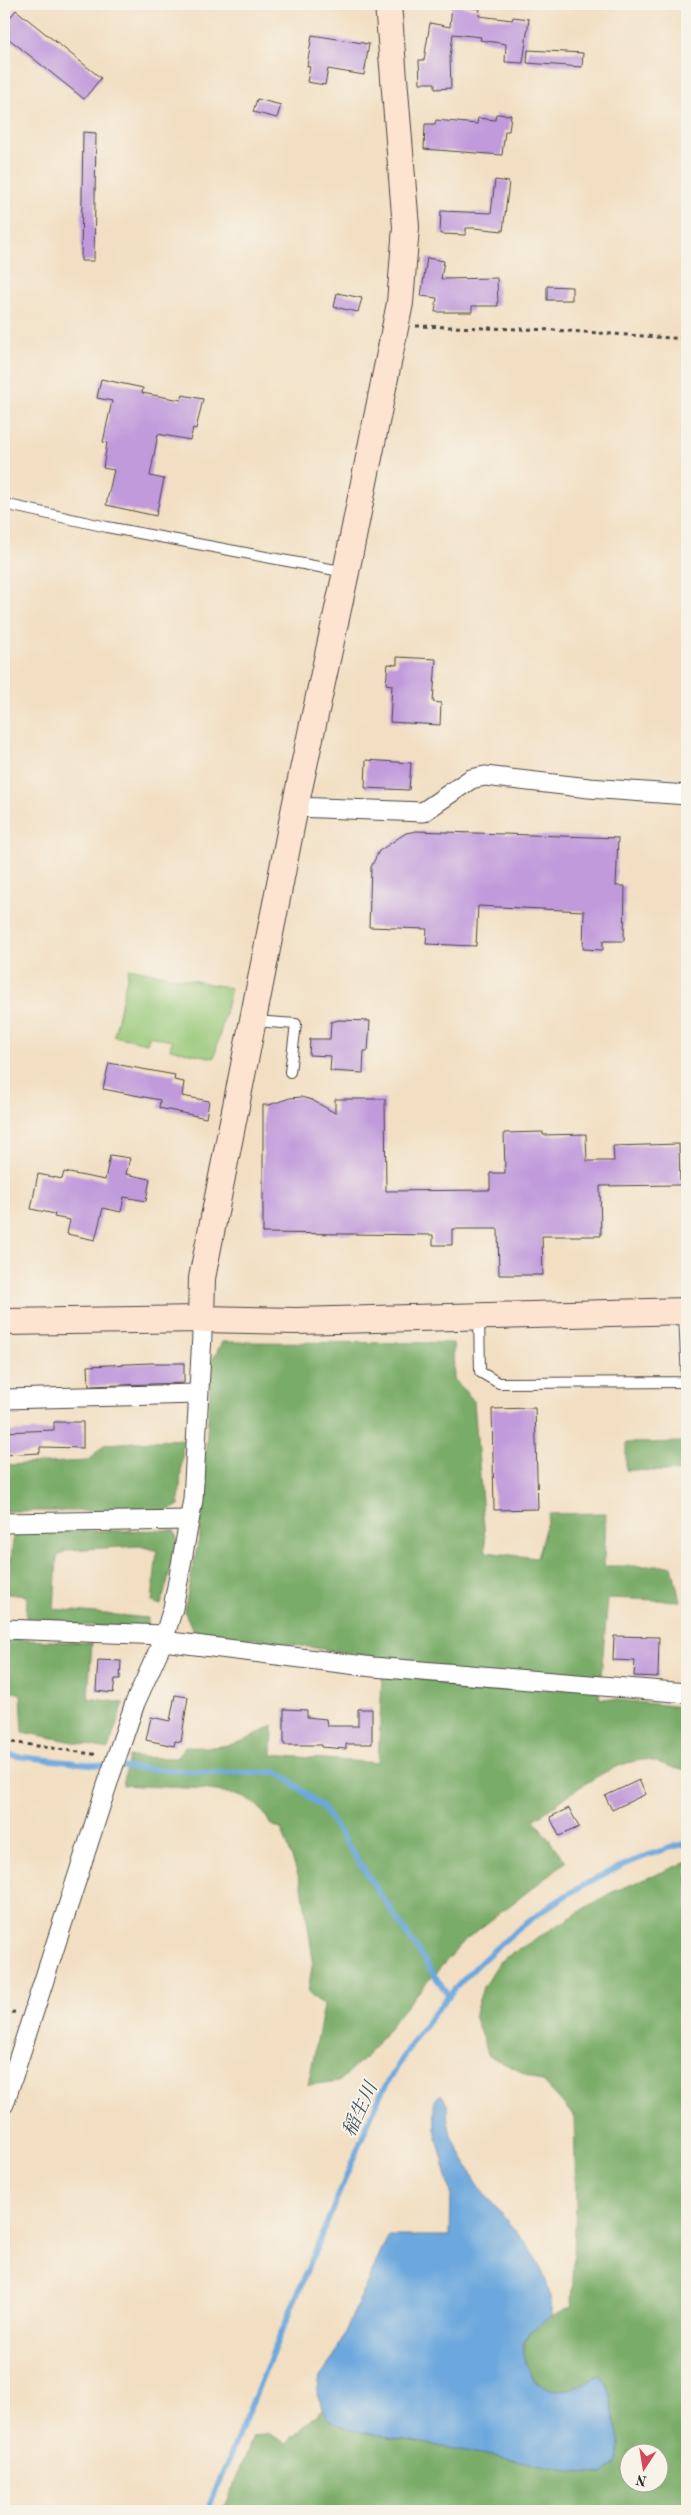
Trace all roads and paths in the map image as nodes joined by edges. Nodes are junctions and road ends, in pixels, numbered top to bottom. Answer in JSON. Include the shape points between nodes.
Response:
{"nodes":[{"id":1,"x":388,"y":4,"type":"edge"},
{"id":2,"x":396,"y":326,"type":"junction"},
{"id":3,"x":687,"y":339,"type":"edge"},
{"id":4,"x":4,"y":504,"type":"edge"},
{"id":5,"x":346,"y":572,"type":"junction"},
{"id":6,"x":687,"y":795,"type":"edge"},
{"id":7,"x":295,"y":807,"type":"junction"},
{"id":8,"x":253,"y":1021,"type":"junction"},
{"id":9,"x":290,"y":1072,"type":"dead end"},
{"id":10,"x":686,"y":1311,"type":"edge"},
{"id":11,"x":479,"y":1316,"type":"junction"},
{"id":12,"x":201,"y":1319,"type":"junction"},
{"id":13,"x":4,"y":1322,"type":"edge"},
{"id":14,"x":197,"y":1394,"type":"junction"},
{"id":15,"x":4,"y":1399,"type":"edge"},
{"id":16,"x":189,"y":1520,"type":"junction"},
{"id":17,"x":4,"y":1523,"type":"edge"},
{"id":18,"x":4,"y":1629,"type":"edge"},
{"id":19,"x":164,"y":1638,"type":"junction"},
{"id":20,"x":687,"y":1694,"type":"edge"},
{"id":21,"x":4,"y":1741,"type":"edge"},
{"id":22,"x":117,"y":1757,"type":"junction"},
{"id":23,"x":4,"y":2104,"type":"edge"}],
"edges":[{"from":1,"to":2,"type":"street","via":[[406,227]]},
{"from":2,"to":3,"type":"path","via":[[554,330]]},
{"from":2,"to":5,"type":"street"},
{"from":4,"to":5,"type":"lane"},
{"from":5,"to":7,"type":"street"},
{"from":6,"to":7,"type":"street","via":[[485,776],[472,779],[423,812]]},
{"from":7,"to":8,"type":"street"},
{"from":8,"to":9,"type":"lane","via":[[296,1024]]},
{"from":8,"to":12,"type":"street","via":[[202,1278]]},
{"from":10,"to":11,"type":"street"},
{"from":10,"to":11,"type":"lane","via":[[687,1382],[499,1383],[480,1372]]},
{"from":11,"to":12,"type":"street","via":[[296,1321]]},
{"from":12,"to":13,"type":"street"},
{"from":12,"to":14,"type":"street"},
{"from":14,"to":15,"type":"street"},
{"from":14,"to":16,"type":"street","via":[[193,1500]]},
{"from":16,"to":17,"type":"street"},
{"from":16,"to":19,"type":"street","via":[[173,1608]]},
{"from":18,"to":19,"type":"street"},
{"from":19,"to":20,"type":"street","via":[[373,1667]]},
{"from":19,"to":22,"type":"street","via":[[135,1703]]},
{"from":21,"to":22,"type":"path"},
{"from":22,"to":23,"type":"street"}]}
